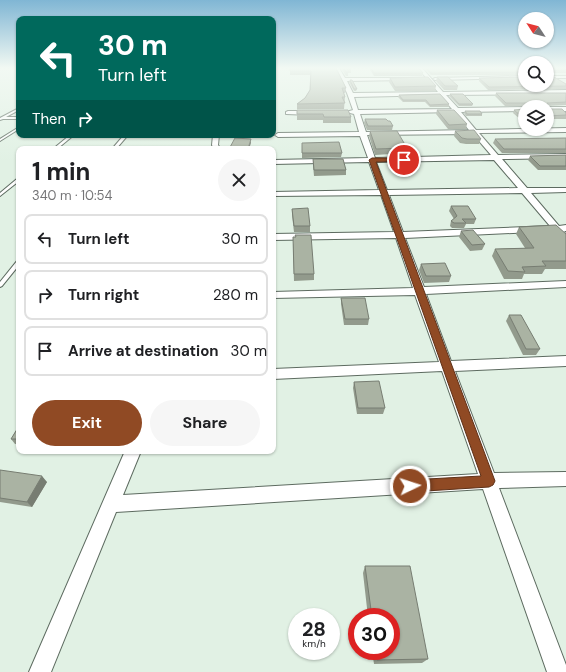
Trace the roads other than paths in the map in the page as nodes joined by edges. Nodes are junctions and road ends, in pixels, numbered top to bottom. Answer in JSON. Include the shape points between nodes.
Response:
{"nodes":[{"id":1,"x":352,"y":99,"type":"edge"},
{"id":2,"x":448,"y":99,"type":"edge"},
{"id":3,"x":518,"y":109,"type":"edge"},
{"id":4,"x":554,"y":109,"type":"edge"},
{"id":5,"x":566,"y":109,"type":"edge"},
{"id":6,"x":457,"y":110,"type":"junction"},
{"id":7,"x":16,"y":111,"type":"edge"},
{"id":8,"x":341,"y":112,"type":"edge"},
{"id":9,"x":356,"y":112,"type":"junction"},
{"id":10,"x":288,"y":113,"type":"dead end"},
{"id":11,"x":318,"y":113,"type":"edge"},
{"id":12,"x":16,"y":118,"type":"edge"},
{"id":13,"x":1,"y":119,"type":"edge"},
{"id":14,"x":16,"y":130,"type":"edge"},
{"id":15,"x":566,"y":130,"type":"edge"},
{"id":16,"x":475,"y":132,"type":"junction"},
{"id":17,"x":363,"y":134,"type":"junction"},
{"id":18,"x":278,"y":135,"type":"dead end"},
{"id":19,"x":68,"y":138,"type":"edge"},
{"id":20,"x":123,"y":138,"type":"edge"},
{"id":21,"x":0,"y":140,"type":"edge"},
{"id":22,"x":59,"y":146,"type":"edge"},
{"id":23,"x":117,"y":146,"type":"edge"},
{"id":24,"x":566,"y":156,"type":"edge"},
{"id":25,"x":498,"y":158,"type":"junction"},
{"id":26,"x":372,"y":160,"type":"junction"},
{"id":27,"x":276,"y":162,"type":"edge"},
{"id":28,"x":16,"y":182,"type":"edge"},
{"id":29,"x":566,"y":190,"type":"edge"},
{"id":30,"x":526,"y":191,"type":"junction"},
{"id":31,"x":384,"y":193,"type":"junction"},
{"id":32,"x":276,"y":194,"type":"edge"},
{"id":33,"x":0,"y":195,"type":"edge"},
{"id":34,"x":562,"y":228,"type":"edge"},
{"id":35,"x":399,"y":235,"type":"junction"},
{"id":36,"x":276,"y":237,"type":"edge"},
{"id":37,"x":566,"y":239,"type":"edge"},
{"id":38,"x":16,"y":266,"type":"edge"},
{"id":39,"x":566,"y":284,"type":"edge"},
{"id":40,"x":0,"y":285,"type":"edge"},
{"id":41,"x":420,"y":291,"type":"junction"},
{"id":42,"x":276,"y":295,"type":"edge"},
{"id":43,"x":566,"y":361,"type":"edge"},
{"id":44,"x":447,"y":366,"type":"junction"},
{"id":45,"x":276,"y":374,"type":"edge"},
{"id":46,"x":132,"y":454,"type":"edge"},
{"id":47,"x":566,"y":479,"type":"edge"},
{"id":48,"x":489,"y":481,"type":"junction"},
{"id":49,"x":110,"y":504,"type":"junction"},
{"id":50,"x":40,"y":672,"type":"edge"},
{"id":51,"x":558,"y":672,"type":"edge"}],
"edges":[{"from":1,"to":9,"type":"street"},
{"from":2,"to":6,"type":"street"},
{"from":3,"to":6,"type":"street"},
{"from":4,"to":5,"type":"street"},
{"from":6,"to":9,"type":"street"},
{"from":6,"to":16,"type":"street"},
{"from":7,"to":13,"type":"lane"},
{"from":8,"to":9,"type":"street"},
{"from":9,"to":17,"type":"street"},
{"from":10,"to":11,"type":"street"},
{"from":12,"to":13,"type":"lane"},
{"from":14,"to":21,"type":"lane"},
{"from":15,"to":16,"type":"street"},
{"from":16,"to":17,"type":"street"},
{"from":16,"to":25,"type":"street"},
{"from":17,"to":18,"type":"street"},
{"from":17,"to":26,"type":"street"},
{"from":19,"to":22,"type":"lane"},
{"from":20,"to":23,"type":"lane"},
{"from":24,"to":25,"type":"street"},
{"from":25,"to":26,"type":"street"},
{"from":25,"to":30,"type":"street"},
{"from":26,"to":27,"type":"street"},
{"from":26,"to":31,"type":"street"},
{"from":28,"to":33,"type":"lane"},
{"from":29,"to":30,"type":"street"},
{"from":30,"to":31,"type":"street"},
{"from":30,"to":34,"type":"street"},
{"from":31,"to":32,"type":"street"},
{"from":31,"to":35,"type":"street"},
{"from":34,"to":35,"type":"street"},
{"from":34,"to":37,"type":"street"},
{"from":35,"to":36,"type":"street"},
{"from":35,"to":41,"type":"street"},
{"from":38,"to":40,"type":"lane"},
{"from":39,"to":41,"type":"street"},
{"from":41,"to":42,"type":"street"},
{"from":41,"to":44,"type":"street"},
{"from":43,"to":44,"type":"street"},
{"from":44,"to":45,"type":"street"},
{"from":44,"to":48,"type":"street"},
{"from":46,"to":49,"type":"street"},
{"from":47,"to":48,"type":"street"},
{"from":48,"to":49,"type":"street"},
{"from":48,"to":51,"type":"street"},
{"from":49,"to":50,"type":"street"}]}
